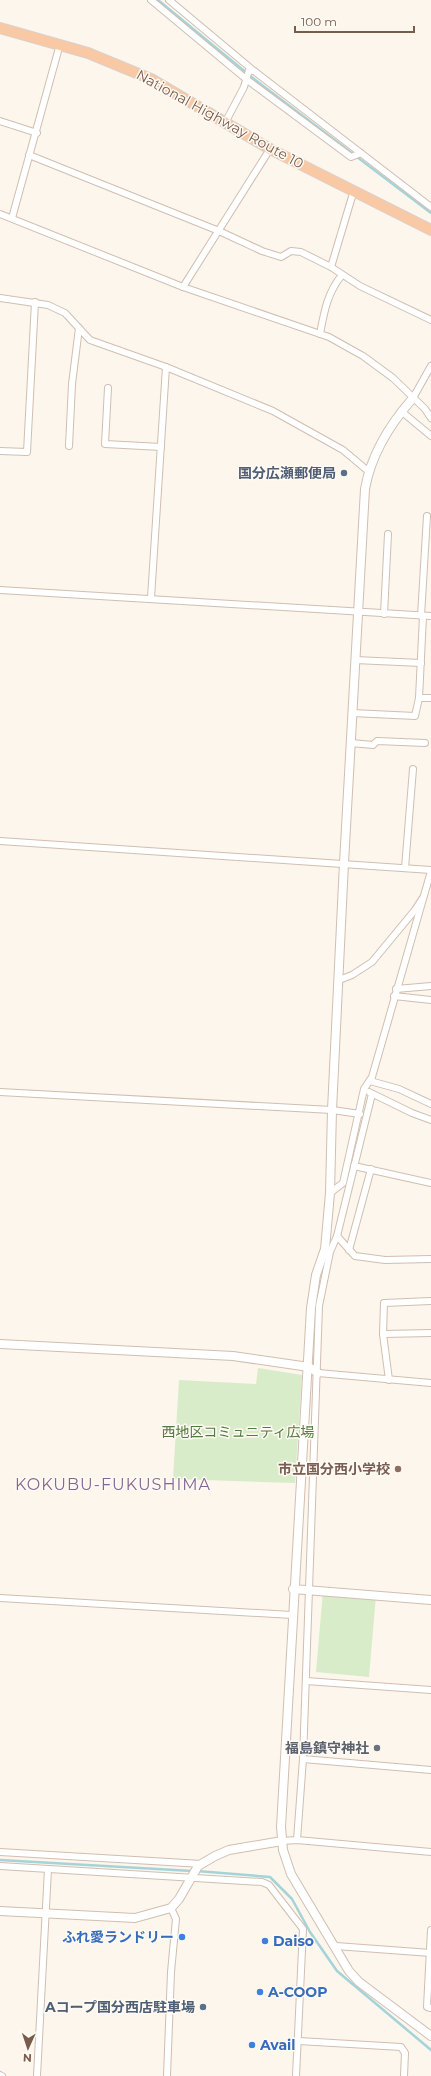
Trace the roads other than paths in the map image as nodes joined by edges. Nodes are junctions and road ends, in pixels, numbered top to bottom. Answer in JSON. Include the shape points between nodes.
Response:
{"nodes":[{"id":1,"x":151,"y":0,"type":"edge"},
{"id":2,"x":169,"y":0,"type":"edge"},
{"id":3,"x":0,"y":28,"type":"edge"},
{"id":4,"x":60,"y":44,"type":"junction"},
{"id":5,"x":252,"y":70,"type":"junction"},
{"id":6,"x":246,"y":79,"type":"junction"},
{"id":7,"x":0,"y":121,"type":"edge"},
{"id":8,"x":225,"y":123,"type":"junction"},
{"id":9,"x":37,"y":133,"type":"junction"},
{"id":10,"x":270,"y":149,"type":"junction"},
{"id":11,"x":361,"y":153,"type":"junction"},
{"id":12,"x":29,"y":155,"type":"junction"},
{"id":13,"x":354,"y":190,"type":"junction"},
{"id":14,"x":431,"y":207,"type":"edge"},
{"id":15,"x":0,"y":214,"type":"edge"},
{"id":16,"x":12,"y":218,"type":"junction"},
{"id":17,"x":431,"y":230,"type":"edge"},
{"id":18,"x":220,"y":231,"type":"junction"},
{"id":19,"x":331,"y":267,"type":"junction"},
{"id":20,"x":342,"y":275,"type":"junction"},
{"id":21,"x":183,"y":287,"type":"junction"},
{"id":22,"x":0,"y":298,"type":"edge"},
{"id":23,"x":35,"y":302,"type":"junction"},
{"id":24,"x":431,"y":320,"type":"edge"},
{"id":25,"x":79,"y":328,"type":"junction"},
{"id":26,"x":320,"y":334,"type":"junction"},
{"id":27,"x":431,"y":366,"type":"edge"},
{"id":28,"x":166,"y":367,"type":"junction"},
{"id":29,"x":108,"y":388,"type":"dead end"},
{"id":30,"x":413,"y":398,"type":"junction"},
{"id":31,"x":401,"y":411,"type":"junction"},
{"id":32,"x":431,"y":418,"type":"edge"},
{"id":33,"x":431,"y":436,"type":"edge"},
{"id":34,"x":69,"y":446,"type":"dead end"},
{"id":35,"x":161,"y":447,"type":"junction"},
{"id":36,"x":0,"y":451,"type":"edge"},
{"id":37,"x":368,"y":471,"type":"junction"},
{"id":38,"x":427,"y":516,"type":"dead end"},
{"id":39,"x":388,"y":534,"type":"dead end"},
{"id":40,"x":0,"y":590,"type":"edge"},
{"id":41,"x":151,"y":598,"type":"junction"},
{"id":42,"x":358,"y":612,"type":"junction"},
{"id":43,"x":384,"y":614,"type":"junction"},
{"id":44,"x":422,"y":616,"type":"junction"},
{"id":45,"x":431,"y":616,"type":"edge"},
{"id":46,"x":355,"y":660,"type":"junction"},
{"id":47,"x":421,"y":663,"type":"junction"},
{"id":48,"x":419,"y":698,"type":"junction"},
{"id":49,"x":431,"y":698,"type":"edge"},
{"id":50,"x":352,"y":713,"type":"junction"},
{"id":51,"x":351,"y":743,"type":"junction"},
{"id":52,"x":425,"y":743,"type":"dead end"},
{"id":53,"x":413,"y":769,"type":"dead end"},
{"id":54,"x":0,"y":841,"type":"edge"},
{"id":55,"x":344,"y":863,"type":"junction"},
{"id":56,"x":405,"y":868,"type":"junction"},
{"id":57,"x":431,"y":870,"type":"edge"},
{"id":58,"x":427,"y":890,"type":"junction"},
{"id":59,"x":339,"y":980,"type":"junction"},
{"id":60,"x":431,"y":986,"type":"edge"},
{"id":61,"x":396,"y":989,"type":"junction"},
{"id":62,"x":394,"y":996,"type":"junction"},
{"id":63,"x":431,"y":1000,"type":"edge"},
{"id":64,"x":370,"y":1081,"type":"junction"},
{"id":65,"x":364,"y":1089,"type":"junction"},
{"id":66,"x":0,"y":1092,"type":"edge"},
{"id":67,"x":372,"y":1094,"type":"junction"},
{"id":68,"x":431,"y":1104,"type":"edge"},
{"id":69,"x":332,"y":1110,"type":"junction"},
{"id":70,"x":360,"y":1114,"type":"junction"},
{"id":71,"x":431,"y":1120,"type":"edge"},
{"id":72,"x":354,"y":1166,"type":"junction"},
{"id":73,"x":370,"y":1169,"type":"junction"},
{"id":74,"x":343,"y":1183,"type":"junction"},
{"id":75,"x":431,"y":1183,"type":"edge"},
{"id":76,"x":350,"y":1185,"type":"junction"},
{"id":77,"x":330,"y":1193,"type":"junction"},
{"id":78,"x":337,"y":1236,"type":"junction"},
{"id":79,"x":349,"y":1250,"type":"junction"},
{"id":80,"x":328,"y":1251,"type":"junction"},
{"id":81,"x":431,"y":1259,"type":"edge"},
{"id":82,"x":431,"y":1301,"type":"edge"},
{"id":83,"x":431,"y":1332,"type":"edge"},
{"id":84,"x":383,"y":1334,"type":"junction"},
{"id":85,"x":0,"y":1344,"type":"edge"},
{"id":86,"x":308,"y":1367,"type":"junction"},
{"id":87,"x":318,"y":1374,"type":"junction"},
{"id":88,"x":389,"y":1380,"type":"junction"},
{"id":89,"x":431,"y":1383,"type":"edge"},
{"id":90,"x":293,"y":1589,"type":"junction"},
{"id":91,"x":309,"y":1590,"type":"junction"},
{"id":92,"x":0,"y":1598,"type":"edge"},
{"id":93,"x":431,"y":1600,"type":"edge"},
{"id":94,"x":292,"y":1615,"type":"junction"},
{"id":95,"x":306,"y":1681,"type":"junction"},
{"id":96,"x":431,"y":1690,"type":"edge"},
{"id":97,"x":303,"y":1759,"type":"junction"},
{"id":98,"x":431,"y":1770,"type":"edge"},
{"id":99,"x":297,"y":1840,"type":"junction"},
{"id":100,"x":282,"y":1841,"type":"junction"},
{"id":101,"x":0,"y":1852,"type":"edge"},
{"id":102,"x":431,"y":1852,"type":"edge"},
{"id":103,"x":200,"y":1865,"type":"junction"},
{"id":104,"x":0,"y":1866,"type":"edge"},
{"id":105,"x":48,"y":1869,"type":"junction"},
{"id":106,"x":191,"y":1878,"type":"junction"},
{"id":107,"x":171,"y":1908,"type":"junction"},
{"id":108,"x":0,"y":1911,"type":"edge"},
{"id":109,"x":47,"y":1914,"type":"junction"},
{"id":110,"x":431,"y":1930,"type":"edge"},
{"id":111,"x":336,"y":1946,"type":"junction"},
{"id":112,"x":430,"y":1953,"type":"edge"},
{"id":113,"x":431,"y":2008,"type":"edge"},
{"id":114,"x":431,"y":2036,"type":"edge"},
{"id":115,"x":299,"y":2041,"type":"junction"},
{"id":116,"x":37,"y":2076,"type":"edge"},
{"id":117,"x":167,"y":2076,"type":"edge"},
{"id":118,"x":296,"y":2076,"type":"edge"},
{"id":119,"x":404,"y":2076,"type":"edge"}],
"edges":[{"from":1,"to":6,"type":"street"},
{"from":2,"to":5,"type":"street"},
{"from":3,"to":4,"type":"highway","name":"National Highway Route 10"},
{"from":4,"to":8,"type":"highway","name":"National Highway Route 10","via":[[95,55],[151,80]]},
{"from":4,"to":9,"type":"street"},
{"from":5,"to":6,"type":"street"},
{"from":5,"to":11,"type":"street"},
{"from":6,"to":8,"type":"street"},
{"from":6,"to":11,"type":"street","via":[[351,157]]},
{"from":7,"to":9,"type":"street"},
{"from":8,"to":10,"type":"highway","name":"National Highway Route 10"},
{"from":9,"to":12,"type":"street"},
{"from":10,"to":13,"type":"highway","name":"National Highway Route 10"},
{"from":10,"to":18,"type":"street"},
{"from":11,"to":14,"type":"street"},
{"from":12,"to":16,"type":"street"},
{"from":12,"to":18,"type":"street"},
{"from":13,"to":17,"type":"highway","name":"National Highway Route 10"},
{"from":13,"to":19,"type":"street"},
{"from":15,"to":16,"type":"street"},
{"from":16,"to":21,"type":"street"},
{"from":18,"to":19,"type":"street","via":[[262,251],[281,257],[291,250],[301,252]]},
{"from":18,"to":21,"type":"street"},
{"from":19,"to":20,"type":"street"},
{"from":20,"to":24,"type":"street"},
{"from":20,"to":26,"type":"street","via":[[328,298]]},
{"from":21,"to":26,"type":"street"},
{"from":22,"to":23,"type":"street"},
{"from":23,"to":25,"type":"street","via":[[65,313]]},
{"from":23,"to":36,"type":"street","via":[[27,452]]},
{"from":25,"to":28,"type":"street","via":[[90,340]]},
{"from":25,"to":34,"type":"street","via":[[72,384]]},
{"from":26,"to":30,"type":"street","via":[[378,366]]},
{"from":27,"to":30,"type":"street"},
{"from":28,"to":35,"type":"street"},
{"from":28,"to":37,"type":"street","via":[[273,411],[343,450]]},
{"from":29,"to":35,"type":"street","via":[[105,444]]},
{"from":30,"to":31,"type":"street"},
{"from":30,"to":32,"type":"street"},
{"from":31,"to":33,"type":"street"},
{"from":31,"to":37,"type":"street"},
{"from":35,"to":41,"type":"street"},
{"from":37,"to":42,"type":"street"},
{"from":38,"to":44,"type":"street"},
{"from":39,"to":43,"type":"street"},
{"from":40,"to":41,"type":"street"},
{"from":41,"to":42,"type":"street"},
{"from":42,"to":43,"type":"street"},
{"from":42,"to":46,"type":"street"},
{"from":43,"to":44,"type":"street"},
{"from":44,"to":45,"type":"street"},
{"from":44,"to":47,"type":"street"},
{"from":46,"to":47,"type":"street"},
{"from":46,"to":50,"type":"street"},
{"from":47,"to":48,"type":"street"},
{"from":48,"to":49,"type":"street"},
{"from":48,"to":50,"type":"street","via":[[415,716]]},
{"from":50,"to":51,"type":"street"},
{"from":51,"to":52,"type":"street"},
{"from":51,"to":55,"type":"street"},
{"from":53,"to":56,"type":"street"},
{"from":54,"to":55,"type":"street"},
{"from":55,"to":56,"type":"street"},
{"from":55,"to":59,"type":"street"},
{"from":56,"to":57,"type":"street"},
{"from":57,"to":58,"type":"street"},
{"from":58,"to":59,"type":"street","via":[[415,910],[372,962]]},
{"from":58,"to":61,"type":"street"},
{"from":59,"to":69,"type":"street"},
{"from":60,"to":61,"type":"street"},
{"from":61,"to":62,"type":"street"},
{"from":62,"to":63,"type":"street"},
{"from":62,"to":64,"type":"street"},
{"from":64,"to":65,"type":"street"},
{"from":64,"to":68,"type":"street","via":[[399,1089]]},
{"from":65,"to":67,"type":"street"},
{"from":65,"to":70,"type":"street"},
{"from":66,"to":69,"type":"street"},
{"from":67,"to":71,"type":"street"},
{"from":67,"to":72,"type":"street"},
{"from":69,"to":70,"type":"street"},
{"from":69,"to":77,"type":"street"},
{"from":70,"to":74,"type":"street"},
{"from":72,"to":73,"type":"street"},
{"from":72,"to":76,"type":"street"},
{"from":73,"to":75,"type":"street"},
{"from":73,"to":79,"type":"street"},
{"from":74,"to":76,"type":"street"},
{"from":74,"to":77,"type":"street"},
{"from":76,"to":78,"type":"street"},
{"from":77,"to":80,"type":"street"},
{"from":78,"to":79,"type":"street"},
{"from":78,"to":80,"type":"street"},
{"from":79,"to":81,"type":"street","via":[[355,1256],[385,1260]]},
{"from":80,"to":86,"type":"street","via":[[316,1275]]},
{"from":80,"to":87,"type":"street","via":[[319,1306]]},
{"from":82,"to":84,"type":"street","via":[[384,1303]]},
{"from":83,"to":84,"type":"street"},
{"from":84,"to":88,"type":"street"},
{"from":85,"to":86,"type":"street","via":[[233,1356]]},
{"from":86,"to":87,"type":"street"},
{"from":86,"to":90,"type":"street"},
{"from":87,"to":88,"type":"street"},
{"from":87,"to":91,"type":"street"},
{"from":88,"to":89,"type":"street"},
{"from":90,"to":91,"type":"street"},
{"from":90,"to":94,"type":"street"},
{"from":91,"to":93,"type":"street"},
{"from":91,"to":95,"type":"street"},
{"from":92,"to":94,"type":"street"},
{"from":94,"to":100,"type":"street"},
{"from":95,"to":96,"type":"street"},
{"from":95,"to":97,"type":"street"},
{"from":97,"to":98,"type":"street"},
{"from":97,"to":99,"type":"street"},
{"from":99,"to":100,"type":"street"},
{"from":99,"to":102,"type":"street"},
{"from":100,"to":103,"type":"street","via":[[229,1850]]},
{"from":100,"to":111,"type":"street","via":[[291,1874]]},
{"from":101,"to":103,"type":"street"},
{"from":103,"to":106,"type":"street"},
{"from":104,"to":105,"type":"street"},
{"from":105,"to":106,"type":"street"},
{"from":105,"to":109,"type":"street"},
{"from":106,"to":107,"type":"street","via":[[180,1899]]},
{"from":106,"to":115,"type":"street","via":[[262,1882],[269,1885],[303,1929]]},
{"from":107,"to":109,"type":"street","via":[[135,1918]]},
{"from":107,"to":117,"type":"street","via":[[176,1919]]},
{"from":108,"to":109,"type":"street"},
{"from":109,"to":116,"type":"street"},
{"from":110,"to":112,"type":"street"},
{"from":111,"to":112,"type":"street"},
{"from":111,"to":114,"type":"street","via":[[349,1971],[359,1982]]},
{"from":112,"to":113,"type":"street","via":[[428,2007]]},
{"from":115,"to":118,"type":"street"},
{"from":115,"to":119,"type":"street","via":[[401,2047],[405,2053]]}]}
